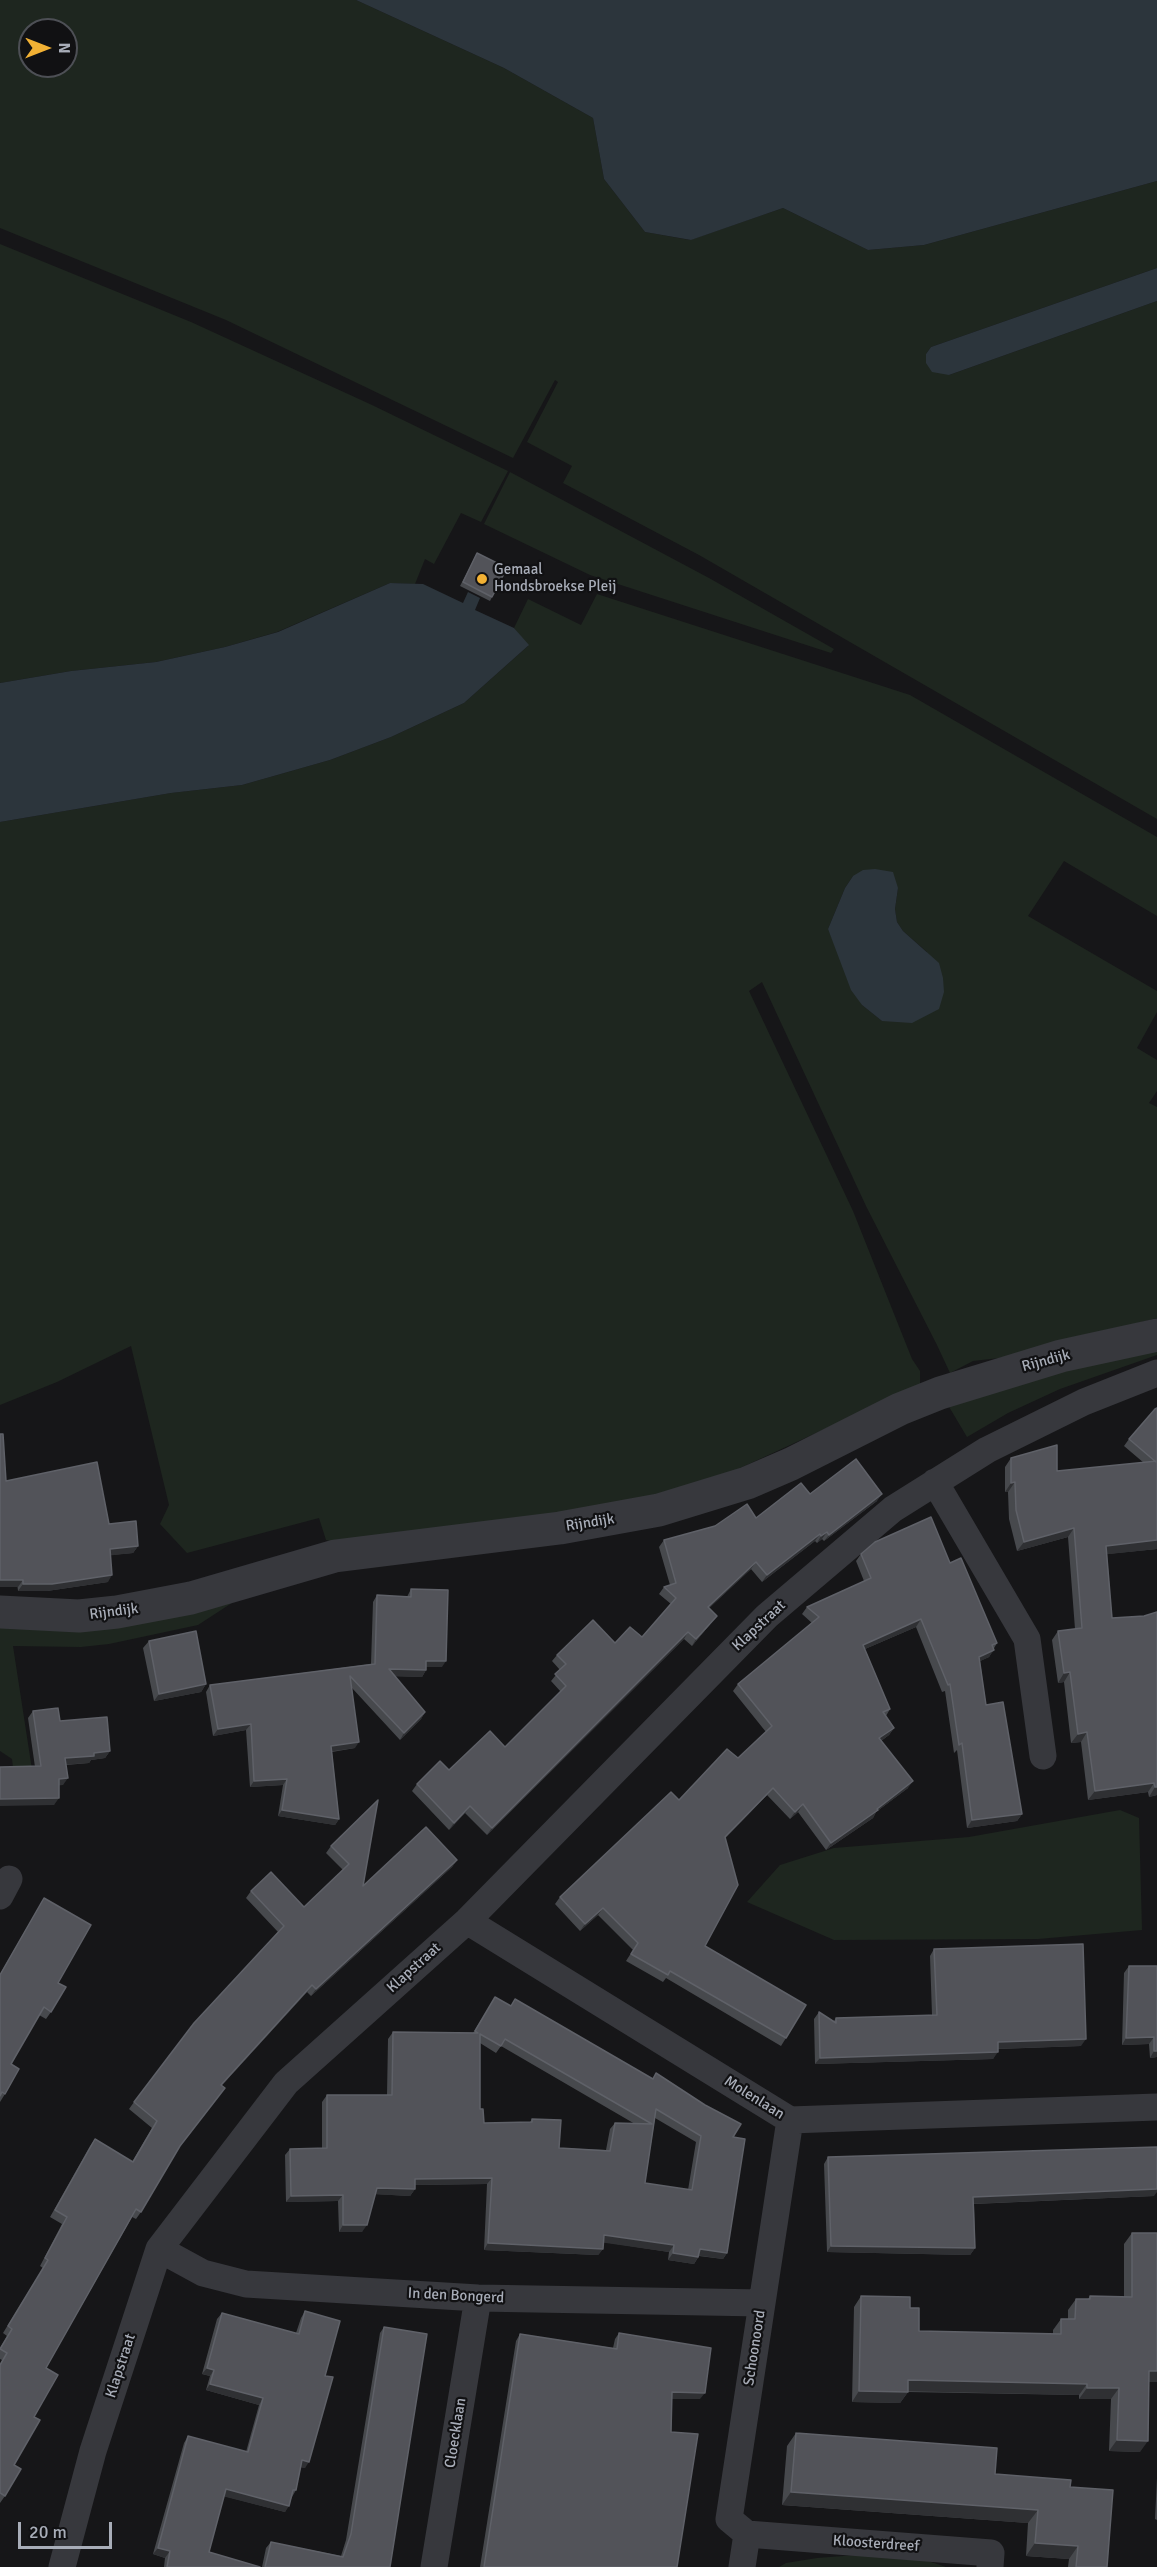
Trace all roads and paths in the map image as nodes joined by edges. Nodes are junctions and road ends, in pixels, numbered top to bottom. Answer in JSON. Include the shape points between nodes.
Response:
{"nodes":[{"id":1,"x":1157,"y":1335,"type":"edge"},
{"id":2,"x":1157,"y":1373,"type":"edge"},
{"id":3,"x":935,"y":1482,"type":"junction"},
{"id":4,"x":0,"y":1612,"type":"edge"},
{"id":5,"x":1043,"y":1755,"type":"dead end"},
{"id":6,"x":467,"y":1921,"type":"junction"},
{"id":7,"x":1157,"y":2107,"type":"edge"},
{"id":8,"x":790,"y":2120,"type":"junction"},
{"id":9,"x":159,"y":2249,"type":"junction"},
{"id":10,"x":478,"y":2298,"type":"junction"},
{"id":11,"x":762,"y":2303,"type":"junction"},
{"id":12,"x":747,"y":2534,"type":"junction"},
{"id":13,"x":62,"y":2567,"type":"edge"},
{"id":14,"x":434,"y":2567,"type":"edge"},
{"id":15,"x":742,"y":2567,"type":"edge"},
{"id":16,"x":990,"y":2567,"type":"edge"}],
"edges":[{"from":1,"to":4,"type":"street","name":"Rijndijk","via":[[1061,1356],[940,1393],[747,1483],[659,1510],[560,1528],[335,1556],[192,1598],[138,1609],[79,1616]]},
{"from":2,"to":3,"type":"street","name":"Klapstraat","via":[[1084,1402],[987,1450]]},
{"from":3,"to":5,"type":"street","via":[[1027,1640]]},
{"from":3,"to":6,"type":"street","name":"Klapstraat","via":[[893,1509],[767,1616]]},
{"from":6,"to":8,"type":"street","name":"Molenlaan"},
{"from":6,"to":9,"type":"street","name":"Klapstraat","via":[[286,2083]]},
{"from":7,"to":8,"type":"street","name":"Molenlaan"},
{"from":8,"to":11,"type":"street","name":"Schoonoord"},
{"from":9,"to":10,"type":"street","name":"In den Bongerd","via":[[202,2273],[246,2283]]},
{"from":9,"to":13,"type":"street","name":"Klapstraat","via":[[93,2451]]},
{"from":10,"to":11,"type":"street","name":"In den Bongerd"},
{"from":10,"to":14,"type":"street","name":"Cloecklaan"},
{"from":11,"to":12,"type":"street","name":"Schoonoord","via":[[729,2519]]},
{"from":12,"to":15,"type":"street"},
{"from":12,"to":16,"type":"street","name":"Kloosterdreef","via":[[991,2553]]}]}
